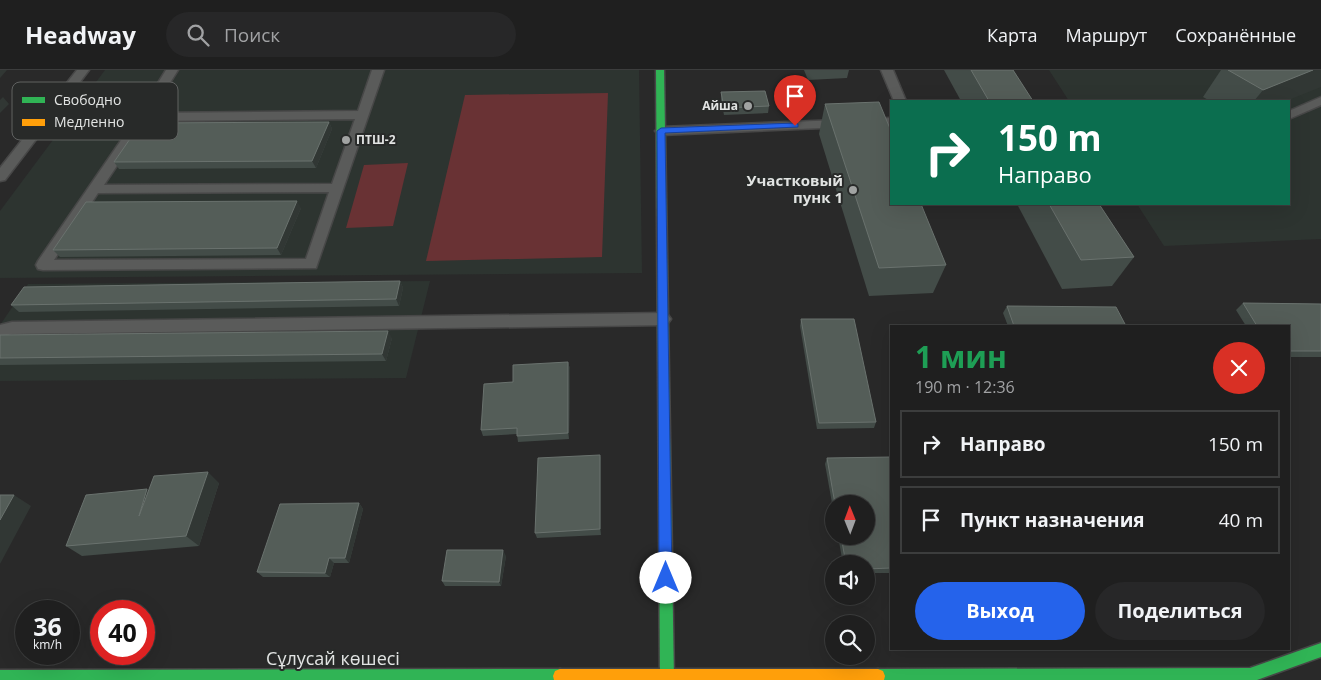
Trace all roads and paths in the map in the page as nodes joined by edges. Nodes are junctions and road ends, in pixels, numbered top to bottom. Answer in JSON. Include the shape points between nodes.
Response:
{"nodes":[{"id":1,"x":83,"y":70,"type":"edge"},
{"id":2,"x":172,"y":70,"type":"edge"},
{"id":3,"x":378,"y":70,"type":"edge"},
{"id":4,"x":660,"y":70,"type":"edge"},
{"id":5,"x":887,"y":70,"type":"edge"},
{"id":6,"x":74,"y":82,"type":"edge"},
{"id":7,"x":165,"y":82,"type":"edge"},
{"id":8,"x":900,"y":100,"type":"edge"},
{"id":9,"x":1321,"y":101,"type":"edge"},
{"id":10,"x":362,"y":114,"type":"junction"},
{"id":11,"x":1290,"y":114,"type":"edge"},
{"id":12,"x":178,"y":117,"type":"edge"},
{"id":13,"x":890,"y":122,"type":"edge"},
{"id":14,"x":661,"y":131,"type":"junction"},
{"id":15,"x":29,"y":140,"type":"edge"},
{"id":16,"x":127,"y":140,"type":"edge"},
{"id":17,"x":0,"y":177,"type":"edge"},
{"id":18,"x":337,"y":188,"type":"junction"},
{"id":19,"x":94,"y":189,"type":"junction"},
{"id":20,"x":663,"y":318,"type":"junction"},
{"id":21,"x":0,"y":331,"type":"edge"},
{"id":22,"x":1321,"y":650,"type":"edge"},
{"id":23,"x":0,"y":677,"type":"edge"},
{"id":24,"x":25,"y":678,"type":"edge"},
{"id":25,"x":667,"y":679,"type":"edge"}],
"edges":[{"from":1,"to":6,"type":"lane"},
{"from":2,"to":7,"type":"lane"},
{"from":3,"to":10,"type":"lane"},
{"from":4,"to":14,"type":"street"},
{"from":5,"to":8,"type":"lane"},
{"from":9,"to":11,"type":"lane"},
{"from":10,"to":12,"type":"lane"},
{"from":10,"to":18,"type":"lane"},
{"from":13,"to":14,"type":"lane"},
{"from":14,"to":20,"type":"street"},
{"from":15,"to":17,"type":"lane"},
{"from":16,"to":19,"type":"lane"},
{"from":18,"to":19,"type":"lane"},
{"from":18,"to":19,"type":"lane","via":[[311,264],[43,265]]},
{"from":20,"to":21,"type":"lane","via":[[12,328]]},
{"from":20,"to":25,"type":"street"},
{"from":22,"to":25,"type":"street","name":"Сұлусай көшесі","via":[[1250,675]]},
{"from":23,"to":24,"type":"street","name":"Сұлусай көшесі"},
{"from":24,"to":25,"type":"street","name":"Сұлусай көшесі"}]}
